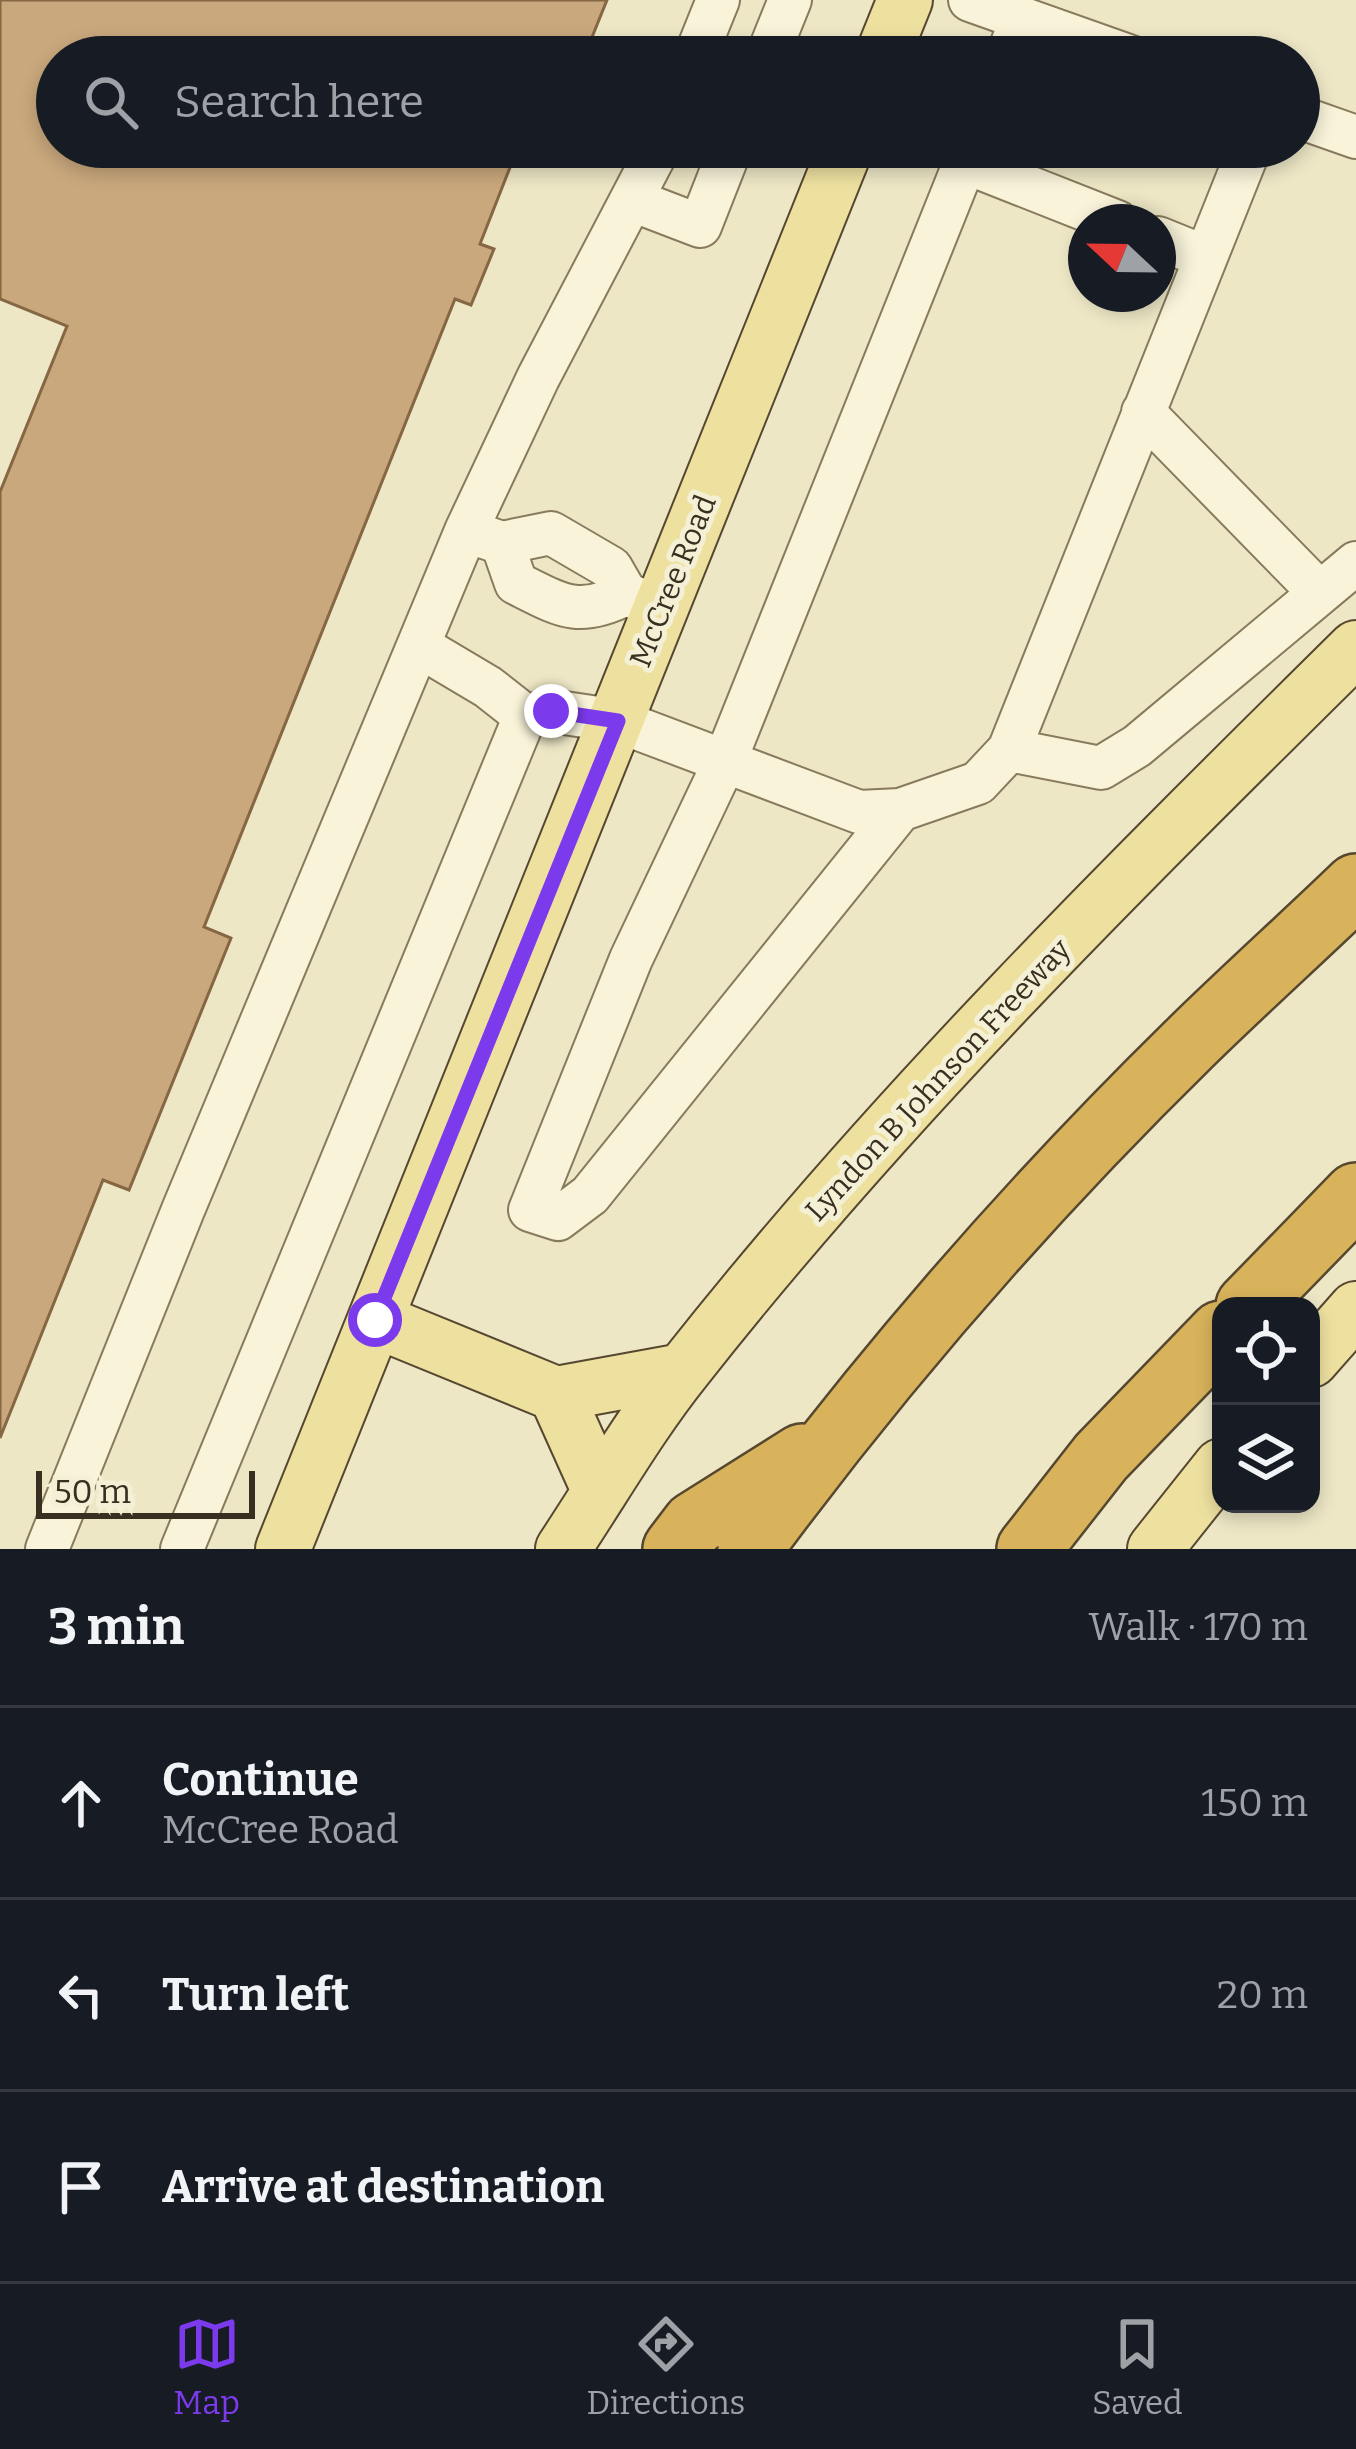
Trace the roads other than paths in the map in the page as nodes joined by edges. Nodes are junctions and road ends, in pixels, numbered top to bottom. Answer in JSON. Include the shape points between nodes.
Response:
{"nodes":[{"id":1,"x":718,"y":0,"type":"edge"},
{"id":2,"x":790,"y":0,"type":"edge"},
{"id":3,"x":905,"y":0,"type":"edge"},
{"id":4,"x":970,"y":0,"type":"edge"},
{"id":5,"x":703,"y":36,"type":"edge"},
{"id":6,"x":775,"y":36,"type":"edge"},
{"id":7,"x":890,"y":36,"type":"edge"},
{"id":8,"x":1012,"y":36,"type":"edge"},
{"id":9,"x":1320,"y":124,"type":"edge"},
{"id":10,"x":1356,"y":137,"type":"edge"},
{"id":11,"x":648,"y":168,"type":"edge"},
{"id":12,"x":723,"y":168,"type":"edge"},
{"id":13,"x":837,"y":168,"type":"edge"},
{"id":14,"x":963,"y":168,"type":"edge"},
{"id":15,"x":997,"y":168,"type":"edge"},
{"id":16,"x":1241,"y":168,"type":"edge"},
{"id":17,"x":632,"y":200,"type":"junction"},
{"id":18,"x":1077,"y":204,"type":"edge"},
{"id":19,"x":1176,"y":245,"type":"edge"},
{"id":20,"x":1205,"y":257,"type":"junction"},
{"id":21,"x":1143,"y":412,"type":"junction"},
{"id":22,"x":484,"y":537,"type":"junction"},
{"id":23,"x":1356,"y":563,"type":"edge"},
{"id":24,"x":1320,"y":593,"type":"junction"},
{"id":25,"x":645,"y":601,"type":"junction"},
{"id":26,"x":419,"y":646,"type":"junction"},
{"id":27,"x":1356,"y":648,"type":"edge"},
{"id":28,"x":525,"y":716,"type":"junction"},
{"id":29,"x":618,"y":721,"type":"junction"},
{"id":30,"x":1010,"y":750,"type":"junction"},
{"id":31,"x":725,"y":761,"type":"junction"},
{"id":32,"x":900,"y":809,"type":"junction"},
{"id":33,"x":1356,"y":886,"type":"edge"},
{"id":34,"x":1356,"y":1195,"type":"edge"},
{"id":35,"x":1257,"y":1297,"type":"edge"},
{"id":36,"x":1356,"y":1309,"type":"edge"},
{"id":37,"x":375,"y":1320,"type":"junction"},
{"id":38,"x":1212,"y":1343,"type":"edge"},
{"id":39,"x":1320,"y":1350,"type":"edge"},
{"id":40,"x":682,"y":1371,"type":"junction"},
{"id":41,"x":556,"y":1394,"type":"junction"},
{"id":42,"x":833,"y":1436,"type":"junction"},
{"id":43,"x":1212,"y":1477,"type":"edge"},
{"id":44,"x":600,"y":1492,"type":"junction"},
{"id":45,"x":47,"y":1549,"type":"edge"},
{"id":46,"x":182,"y":1549,"type":"edge"},
{"id":47,"x":283,"y":1549,"type":"edge"},
{"id":48,"x":563,"y":1549,"type":"edge"},
{"id":49,"x":674,"y":1549,"type":"edge"},
{"id":50,"x":750,"y":1549,"type":"edge"},
{"id":51,"x":1029,"y":1549,"type":"edge"},
{"id":52,"x":1155,"y":1549,"type":"edge"}],
"edges":[{"from":1,"to":5,"type":"lane"},
{"from":2,"to":6,"type":"lane"},
{"from":3,"to":7,"type":"main road"},
{"from":4,"to":8,"type":"lane"},
{"from":9,"to":10,"type":"lane"},
{"from":11,"to":17,"type":"lane"},
{"from":12,"to":17,"type":"lane","via":[[700,226]]},
{"from":13,"to":25,"type":"main road","name":"McCree Road"},
{"from":14,"to":31,"type":"lane"},
{"from":15,"to":18,"type":"lane"},
{"from":16,"to":20,"type":"lane"},
{"from":17,"to":22,"type":"lane","via":[[538,378]]},
{"from":19,"to":20,"type":"lane"},
{"from":20,"to":21,"type":"lane"},
{"from":21,"to":24,"type":"lane"},
{"from":21,"to":30,"type":"lane"},
{"from":22,"to":25,"type":"lane","via":[[551,533],[610,568]]},
{"from":22,"to":25,"type":"lane","via":[[516,583],[564,607]]},
{"from":22,"to":26,"type":"lane"},
{"from":23,"to":24,"type":"lane"},
{"from":24,"to":30,"type":"lane","via":[[1101,768]]},
{"from":25,"to":29,"type":"main road","name":"McCree Road"},
{"from":26,"to":28,"type":"lane"},
{"from":26,"to":45,"type":"lane"},
{"from":27,"to":40,"type":"main road","name":"Lyndon B Johnson Freeway","via":[[862,1154]]},
{"from":28,"to":29,"type":"lane","via":[[551,711]]},
{"from":28,"to":46,"type":"lane"},
{"from":29,"to":31,"type":"lane"},
{"from":29,"to":37,"type":"main road","name":"McCree Road"},
{"from":30,"to":32,"type":"lane","via":[[978,783]]},
{"from":31,"to":32,"type":"lane","via":[[859,812]]},
{"from":31,"to":32,"type":"lane","via":[[631,959],[530,1210],[558,1220],[590,1195]]},
{"from":33,"to":42,"type":"highway","via":[[1188,1045]]},
{"from":34,"to":35,"type":"highway"},
{"from":36,"to":39,"type":"main road"},
{"from":37,"to":41,"type":"main road"},
{"from":37,"to":47,"type":"main road","name":"McCree Road"},
{"from":38,"to":51,"type":"highway","via":[[1101,1457]]},
{"from":40,"to":41,"type":"main road"},
{"from":40,"to":44,"type":"main road","name":"Lyndon B Johnson Freeway"},
{"from":41,"to":44,"type":"main road"},
{"from":42,"to":49,"type":"highway","via":[[694,1524]]},
{"from":42,"to":50,"type":"highway"},
{"from":43,"to":52,"type":"main road"},
{"from":44,"to":48,"type":"main road","name":"Lyndon B Johnson Freeway"}]}
